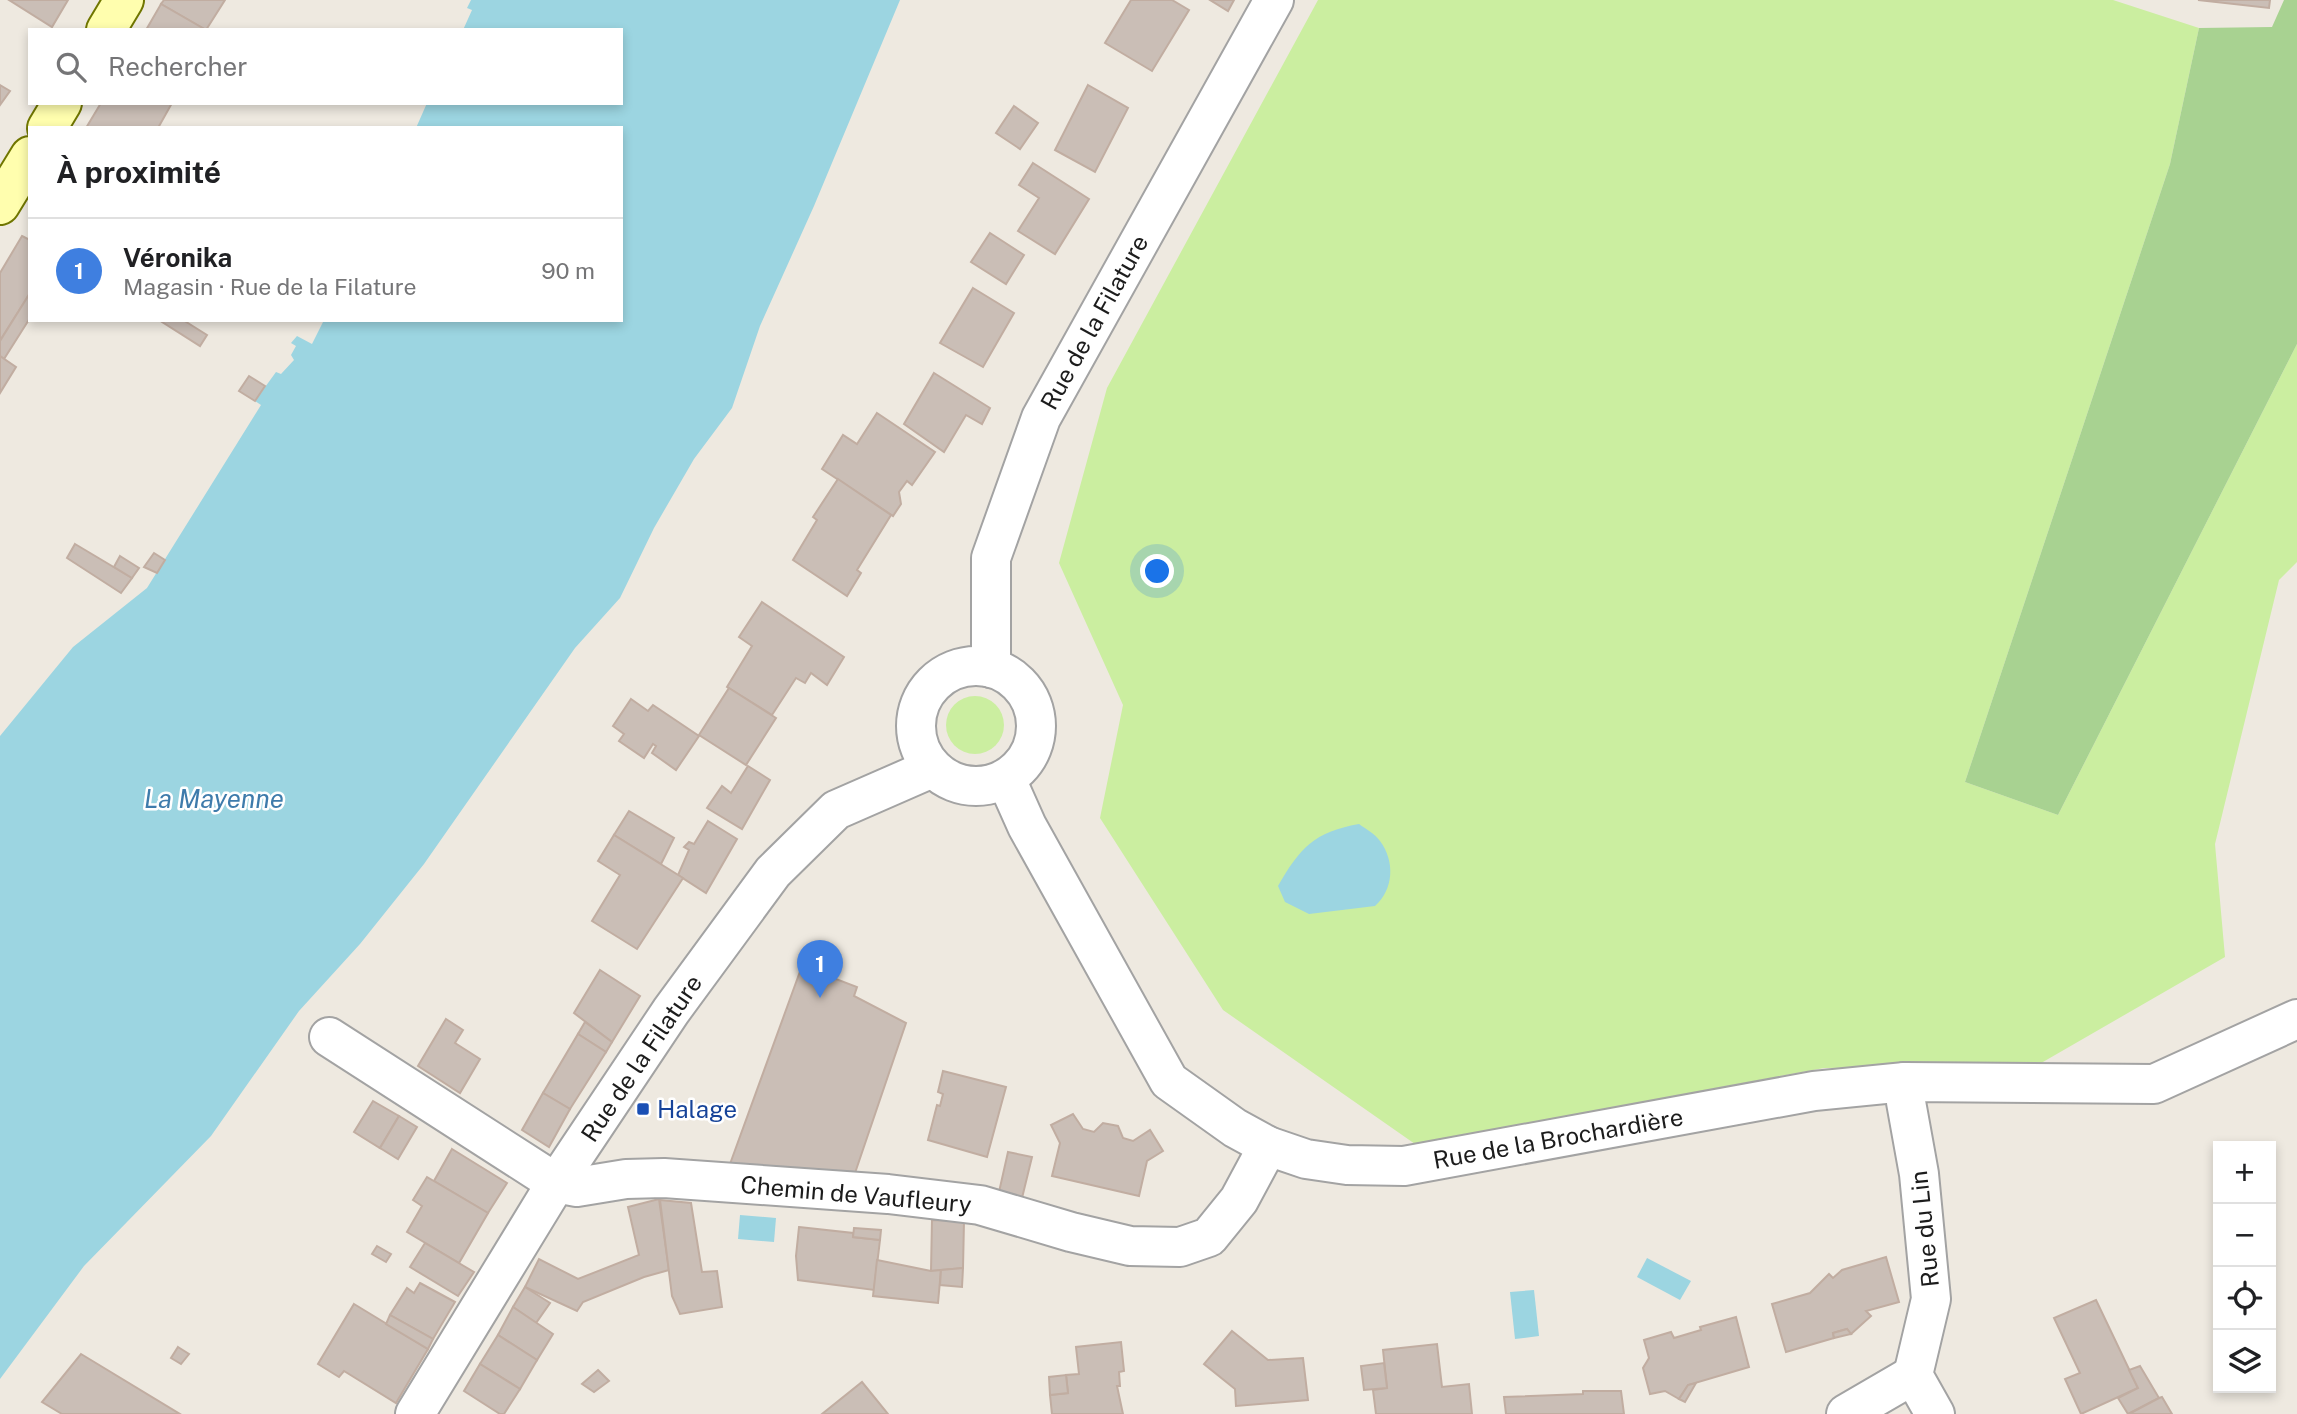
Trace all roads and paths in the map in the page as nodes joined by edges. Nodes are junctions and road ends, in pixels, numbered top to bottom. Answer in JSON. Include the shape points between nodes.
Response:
{"nodes":[{"id":1,"x":124,"y":0,"type":"edge"},
{"id":2,"x":1274,"y":0,"type":"edge"},
{"id":3,"x":107,"y":28,"type":"edge"},
{"id":4,"x":61,"y":105,"type":"edge"},
{"id":5,"x":48,"y":126,"type":"edge"},
{"id":6,"x":28,"y":159,"type":"edge"},
{"id":7,"x":0,"y":205,"type":"edge"},
{"id":8,"x":991,"y":668,"type":"junction"},
{"id":9,"x":932,"y":768,"type":"junction"},
{"id":10,"x":1006,"y":779,"type":"junction"},
{"id":11,"x":2297,"y":1019,"type":"edge"},
{"id":12,"x":330,"y":1037,"type":"dead end"},
{"id":13,"x":1905,"y":1082,"type":"junction"},
{"id":14,"x":1268,"y":1146,"type":"junction"},
{"id":15,"x":556,"y":1183,"type":"junction"},
{"id":16,"x":1913,"y":1375,"type":"junction"},
{"id":17,"x":415,"y":1414,"type":"edge"},
{"id":18,"x":1846,"y":1414,"type":"edge"},
{"id":19,"x":1935,"y":1414,"type":"edge"}],
"edges":[{"from":1,"to":3,"type":"main road"},
{"from":2,"to":8,"type":"street","name":"Rue de la Filature","via":[[1041,418],[991,558]]},
{"from":4,"to":5,"type":"main road"},
{"from":6,"to":7,"type":"main road"},
{"from":8,"to":9,"type":"street","via":[[956,669],[941,677],[920,704],[917,738]]},
{"from":8,"to":10,"type":"street","via":[[1010,676],[1034,708],[1032,748],[1022,766]]},
{"from":9,"to":10,"type":"street","via":[[967,786]]},
{"from":9,"to":15,"type":"street","name":"Rue de la Filature","via":[[836,810],[773,872],[671,1011]]},
{"from":10,"to":14,"type":"street","name":"Rue de la Brochardière","via":[[1027,826],[1170,1081]]},
{"from":11,"to":13,"type":"street","name":"Rue de la Brochardière","via":[[2154,1084]]},
{"from":12,"to":15,"type":"street"},
{"from":13,"to":14,"type":"street","name":"Rue de la Brochardière","via":[[1814,1091],[1404,1166],[1347,1166]]},
{"from":13,"to":16,"type":"street","name":"Rue du Lin","via":[[1931,1299]]},
{"from":14,"to":15,"type":"street","name":"Chemin de Vaufleury","via":[[1239,1200],[1209,1237],[1180,1247],[1130,1246],[980,1205],[888,1194],[664,1178],[576,1187]]},
{"from":15,"to":17,"type":"street","name":"Rue de la Filature"},
{"from":16,"to":18,"type":"street"},
{"from":16,"to":19,"type":"street"}]}
